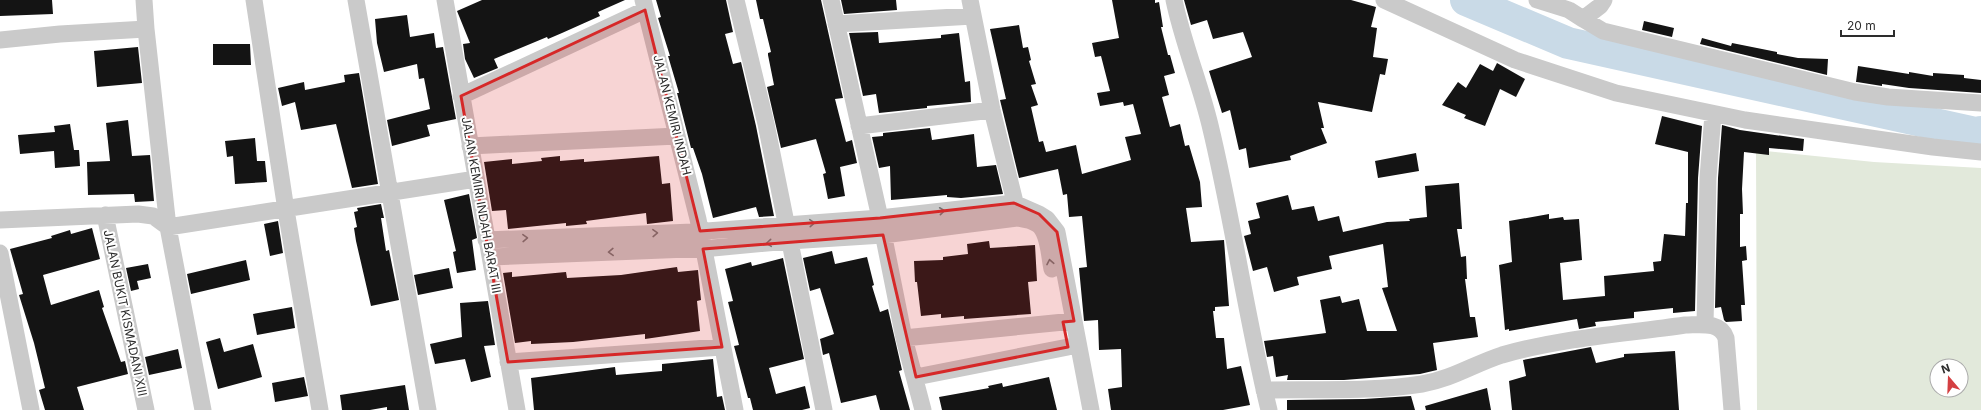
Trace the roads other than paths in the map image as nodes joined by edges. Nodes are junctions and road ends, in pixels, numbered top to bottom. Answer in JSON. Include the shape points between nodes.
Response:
{"nodes":[{"id":1,"x":144,"y":0,"type":"edge"},
{"id":2,"x":254,"y":0,"type":"edge"},
{"id":3,"x":356,"y":0,"type":"edge"},
{"id":4,"x":736,"y":0,"type":"edge"},
{"id":5,"x":831,"y":0,"type":"edge"},
{"id":6,"x":1174,"y":0,"type":"edge"},
{"id":7,"x":1384,"y":0,"type":"edge"},
{"id":8,"x":1537,"y":0,"type":"edge"},
{"id":9,"x":1604,"y":0,"type":"edge"},
{"id":10,"x":450,"y":2,"type":"edge"},
{"id":11,"x":644,"y":5,"type":"edge"},
{"id":12,"x":972,"y":8,"type":"edge"},
{"id":13,"x":1583,"y":19,"type":"junction"},
{"id":14,"x":836,"y":24,"type":"junction"},
{"id":15,"x":146,"y":29,"type":"junction"},
{"id":16,"x":0,"y":40,"type":"edge"},
{"id":17,"x":461,"y":96,"type":"junction"},
{"id":18,"x":1981,"y":104,"type":"edge"},
{"id":19,"x":992,"y":110,"type":"junction"},
{"id":20,"x":1713,"y":114,"type":"junction"},
{"id":21,"x":859,"y":126,"type":"junction"},
{"id":22,"x":677,"y":136,"type":"junction"},
{"id":23,"x":470,"y":146,"type":"junction"},
{"id":24,"x":1981,"y":152,"type":"edge"},
{"id":25,"x":476,"y":179,"type":"junction"},
{"id":26,"x":389,"y":193,"type":"junction"},
{"id":27,"x":286,"y":210,"type":"junction"},
{"id":28,"x":1016,"y":210,"type":"junction"},
{"id":29,"x":105,"y":215,"type":"junction"},
{"id":30,"x":880,"y":218,"type":"junction"},
{"id":31,"x":0,"y":220,"type":"edge"},
{"id":32,"x":168,"y":227,"type":"junction"},
{"id":33,"x":700,"y":231,"type":"junction"},
{"id":34,"x":787,"y":233,"type":"junction"},
{"id":35,"x":883,"y":235,"type":"junction"},
{"id":36,"x":486,"y":240,"type":"junction"},
{"id":37,"x":703,"y":248,"type":"junction"},
{"id":38,"x":0,"y":253,"type":"edge"},
{"id":39,"x":491,"y":257,"type":"junction"},
{"id":40,"x":1068,"y":321,"type":"junction"},
{"id":41,"x":1705,"y":325,"type":"junction"},
{"id":42,"x":904,"y":338,"type":"junction"},
{"id":43,"x":722,"y":347,"type":"junction"},
{"id":44,"x":1068,"y":347,"type":"junction"},
{"id":45,"x":508,"y":362,"type":"junction"},
{"id":46,"x":916,"y":377,"type":"junction"},
{"id":47,"x":1264,"y":390,"type":"junction"},
{"id":48,"x":31,"y":410,"type":"edge"},
{"id":49,"x":146,"y":410,"type":"edge"},
{"id":50,"x":203,"y":410,"type":"edge"},
{"id":51,"x":320,"y":410,"type":"edge"},
{"id":52,"x":428,"y":410,"type":"edge"},
{"id":53,"x":517,"y":410,"type":"edge"},
{"id":54,"x":735,"y":410,"type":"edge"},
{"id":55,"x":824,"y":410,"type":"edge"},
{"id":56,"x":923,"y":410,"type":"edge"},
{"id":57,"x":1079,"y":410,"type":"edge"},
{"id":58,"x":1091,"y":410,"type":"edge"},
{"id":59,"x":1269,"y":410,"type":"edge"},
{"id":60,"x":1732,"y":410,"type":"edge"}],
"edges":[{"from":1,"to":15,"type":"street"},
{"from":2,"to":27,"type":"street"},
{"from":3,"to":26,"type":"street"},
{"from":4,"to":34,"type":"street","via":[[766,124]]},
{"from":5,"to":14,"type":"street"},
{"from":6,"to":47,"type":"street","via":[[1178,21],[1210,123],[1232,220]]},
{"from":7,"to":20,"type":"street","via":[[1515,60],[1616,93]]},
{"from":8,"to":13,"type":"street","via":[[1569,10]]},
{"from":9,"to":13,"type":"street"},
{"from":10,"to":17,"type":"street","name":"JALAN KEMIRI INDAH BARAT III"},
{"from":11,"to":17,"type":"street"},
{"from":11,"to":22,"type":"street","name":"JALAN KEMIRI INDAH"},
{"from":12,"to":14,"type":"street"},
{"from":12,"to":19,"type":"street"},
{"from":13,"to":18,"type":"street","via":[[1604,31],[1855,92],[1888,98]]},
{"from":14,"to":21,"type":"street"},
{"from":15,"to":16,"type":"street"},
{"from":15,"to":32,"type":"street"},
{"from":17,"to":23,"type":"street","name":"JALAN KEMIRI INDAH BARAT III"},
{"from":19,"to":21,"type":"street"},
{"from":19,"to":28,"type":"street"},
{"from":20,"to":24,"type":"street"},
{"from":20,"to":41,"type":"street","via":[[1708,178]]},
{"from":21,"to":30,"type":"street"},
{"from":22,"to":23,"type":"street"},
{"from":22,"to":33,"type":"street","name":"JALAN KEMIRI INDAH"},
{"from":23,"to":25,"type":"street","name":"JALAN KEMIRI INDAH BARAT III"},
{"from":25,"to":26,"type":"street"},
{"from":25,"to":36,"type":"street","name":"JALAN KEMIRI INDAH BARAT III"},
{"from":26,"to":27,"type":"street"},
{"from":26,"to":52,"type":"street"},
{"from":27,"to":32,"type":"street"},
{"from":27,"to":51,"type":"street"},
{"from":30,"to":28,"type":"street","one_way":true},
{"from":28,"to":35,"type":"street"},
{"from":28,"to":40,"type":"street","via":[[1042,228]]},
{"from":29,"to":31,"type":"street"},
{"from":29,"to":32,"type":"street","via":[[153,216]]},
{"from":29,"to":49,"type":"street","name":"JALAN BUKIT KISMADANI XIII"},
{"from":34,"to":30,"type":"street","one_way":true},
{"from":30,"to":35,"type":"street"},
{"from":32,"to":50,"type":"street"},
{"from":33,"to":34,"type":"street"},
{"from":36,"to":33,"type":"street","one_way":true},
{"from":33,"to":37,"type":"street","name":"JALAN KEMIRI INDAH"},
{"from":34,"to":35,"type":"street"},
{"from":34,"to":37,"type":"street","one_way":true},
{"from":34,"to":55,"type":"street"},
{"from":35,"to":42,"type":"street"},
{"from":36,"to":39,"type":"street","name":"JALAN KEMIRI INDAH BARAT III"},
{"from":37,"to":39,"type":"street","one_way":true},
{"from":37,"to":43,"type":"street","name":"JALAN KEMIRI INDAH"},
{"from":38,"to":48,"type":"street"},
{"from":39,"to":45,"type":"street","name":"JALAN KEMIRI INDAH BARAT III"},
{"from":40,"to":42,"type":"street"},
{"from":40,"to":44,"type":"street"},
{"from":40,"to":58,"type":"street"},
{"from":41,"to":47,"type":"street","via":[[1685,325],[1548,344],[1502,355],[1447,378],[1421,384]]},
{"from":41,"to":60,"type":"street","via":[[1724,331]]},
{"from":42,"to":46,"type":"street"},
{"from":43,"to":45,"type":"street"},
{"from":43,"to":54,"type":"street","name":"JALAN KEMIRI INDAH"},
{"from":44,"to":46,"type":"street"},
{"from":44,"to":57,"type":"street"},
{"from":45,"to":53,"type":"street","name":"JALAN KEMIRI INDAH BARAT III"},
{"from":46,"to":56,"type":"street"},
{"from":47,"to":59,"type":"street"}]}
